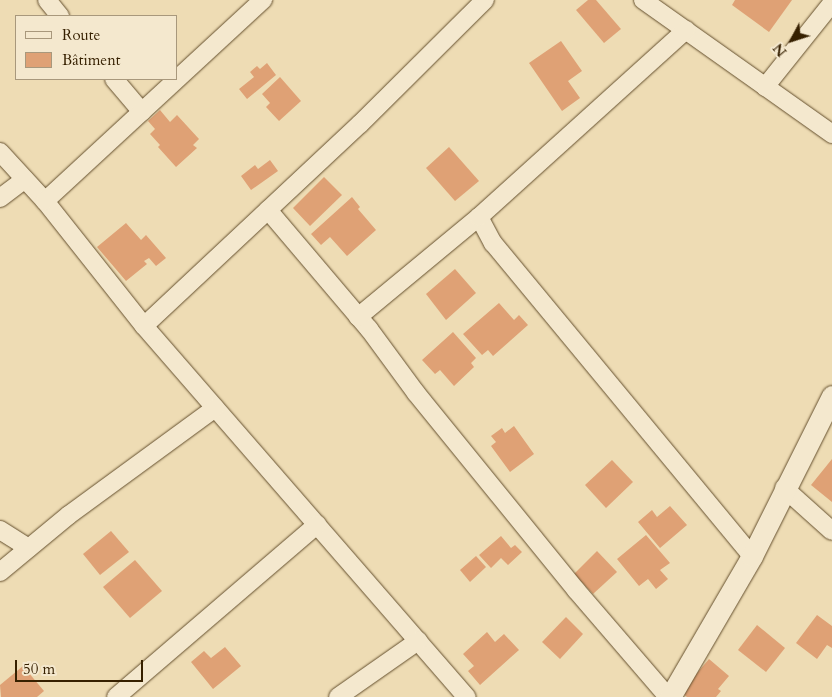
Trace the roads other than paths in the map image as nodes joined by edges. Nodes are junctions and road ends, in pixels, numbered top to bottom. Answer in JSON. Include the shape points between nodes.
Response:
{"nodes":[{"id":1,"x":47,"y":0,"type":"edge"},
{"id":2,"x":263,"y":0,"type":"edge"},
{"id":3,"x":485,"y":0,"type":"edge"},
{"id":4,"x":643,"y":0,"type":"edge"},
{"id":5,"x":832,"y":3,"type":"edge"},
{"id":6,"x":59,"y":15,"type":"edge"},
{"id":7,"x":686,"y":30,"type":"junction"},
{"id":8,"x":178,"y":79,"type":"edge"},
{"id":9,"x":115,"y":80,"type":"edge"},
{"id":10,"x":177,"y":80,"type":"edge"},
{"id":11,"x":765,"y":87,"type":"junction"},
{"id":12,"x":142,"y":112,"type":"junction"},
{"id":13,"x":832,"y":134,"type":"edge"},
{"id":14,"x":0,"y":152,"type":"edge"},
{"id":15,"x":25,"y":179,"type":"junction"},
{"id":16,"x":0,"y":198,"type":"edge"},
{"id":17,"x":45,"y":201,"type":"junction"},
{"id":18,"x":268,"y":210,"type":"junction"},
{"id":19,"x":479,"y":217,"type":"junction"},
{"id":20,"x":358,"y":317,"type":"junction"},
{"id":21,"x":144,"y":326,"type":"junction"},
{"id":22,"x":832,"y":396,"type":"edge"},
{"id":23,"x":215,"y":408,"type":"junction"},
{"id":24,"x":784,"y":488,"type":"junction"},
{"id":25,"x":317,"y":525,"type":"junction"},
{"id":26,"x":0,"y":530,"type":"edge"},
{"id":27,"x":832,"y":531,"type":"edge"},
{"id":28,"x":29,"y":548,"type":"junction"},
{"id":29,"x":752,"y":556,"type":"junction"},
{"id":30,"x":0,"y":572,"type":"edge"},
{"id":31,"x":418,"y":641,"type":"junction"},
{"id":32,"x":116,"y":697,"type":"edge"},
{"id":33,"x":338,"y":697,"type":"edge"},
{"id":34,"x":467,"y":697,"type":"edge"},
{"id":35,"x":669,"y":697,"type":"edge"}],
"edges":[{"from":1,"to":6,"type":"street"},
{"from":2,"to":8,"type":"street"},
{"from":3,"to":18,"type":"street"},
{"from":4,"to":7,"type":"street"},
{"from":5,"to":11,"type":"street"},
{"from":7,"to":11,"type":"street"},
{"from":7,"to":19,"type":"street"},
{"from":9,"to":12,"type":"street"},
{"from":10,"to":12,"type":"street"},
{"from":11,"to":13,"type":"street"},
{"from":12,"to":17,"type":"street"},
{"from":14,"to":15,"type":"street"},
{"from":15,"to":16,"type":"street"},
{"from":15,"to":17,"type":"street"},
{"from":17,"to":21,"type":"street"},
{"from":18,"to":20,"type":"street"},
{"from":18,"to":21,"type":"street"},
{"from":19,"to":20,"type":"street"},
{"from":19,"to":29,"type":"street","via":[[492,243]]},
{"from":20,"to":35,"type":"street","via":[[564,575]]},
{"from":21,"to":23,"type":"street"},
{"from":22,"to":24,"type":"street"},
{"from":23,"to":25,"type":"street"},
{"from":23,"to":28,"type":"street"},
{"from":24,"to":27,"type":"street"},
{"from":24,"to":29,"type":"street"},
{"from":25,"to":31,"type":"street"},
{"from":25,"to":32,"type":"street"},
{"from":26,"to":28,"type":"street"},
{"from":28,"to":30,"type":"street"},
{"from":29,"to":35,"type":"street"},
{"from":31,"to":33,"type":"street"},
{"from":31,"to":34,"type":"street"}]}
